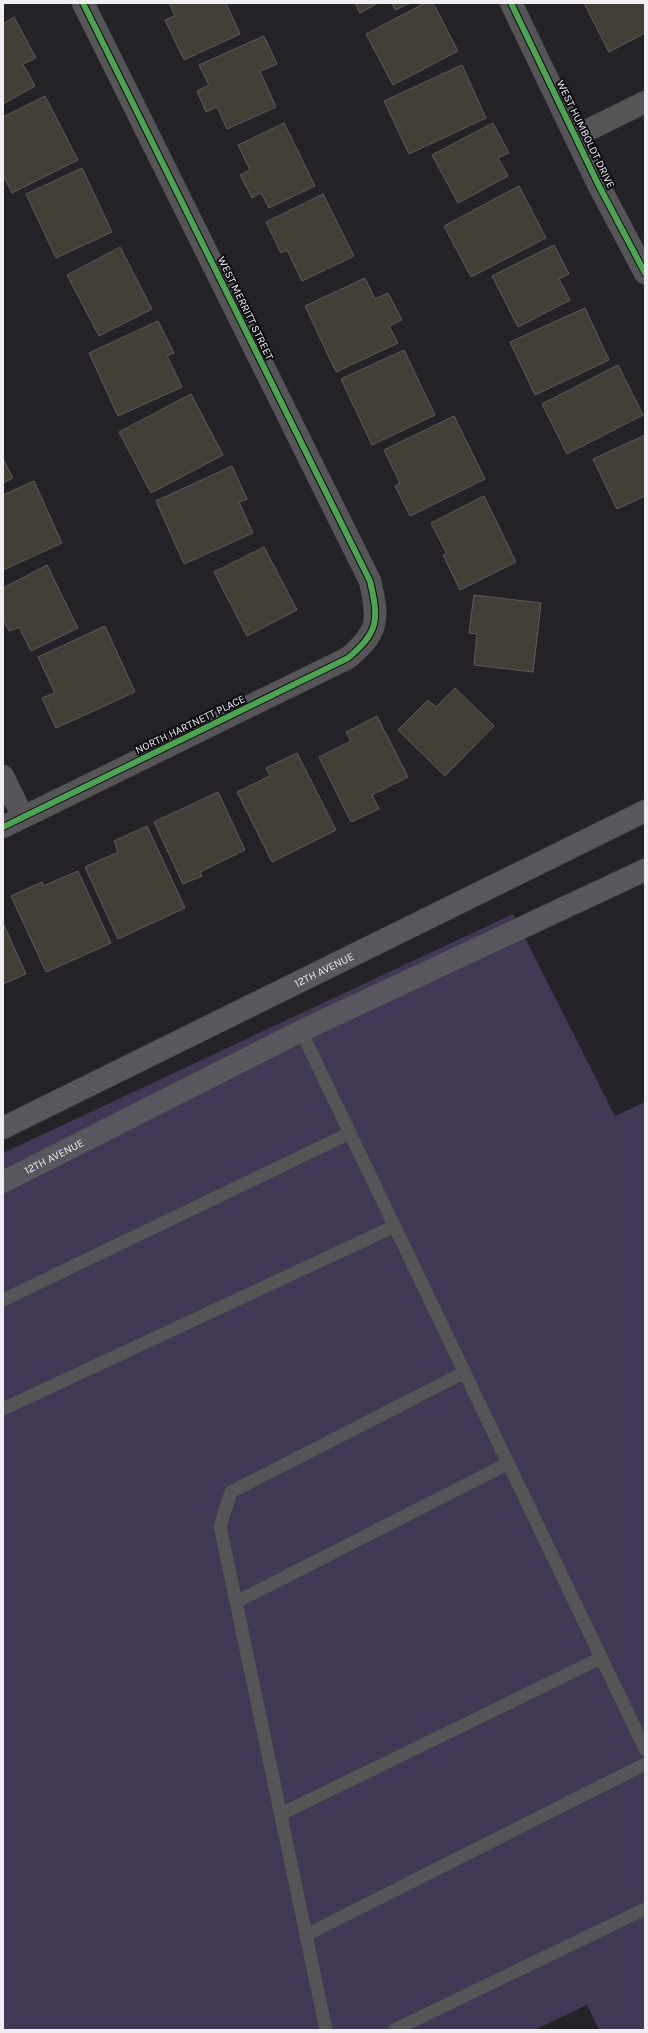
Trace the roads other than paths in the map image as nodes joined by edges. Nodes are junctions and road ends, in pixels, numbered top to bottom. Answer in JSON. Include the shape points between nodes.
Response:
{"nodes":[{"id":1,"x":84,"y":3,"type":"edge"},
{"id":2,"x":511,"y":3,"type":"edge"},
{"id":3,"x":645,"y":102,"type":"edge"},
{"id":4,"x":576,"y":136,"type":"junction"},
{"id":5,"x":645,"y":273,"type":"edge"},
{"id":6,"x":375,"y":626,"type":"joint"},
{"id":7,"x":3,"y":776,"type":"edge"},
{"id":8,"x":645,"y":811,"type":"edge"},
{"id":9,"x":23,"y":817,"type":"junction"},
{"id":10,"x":3,"y":827,"type":"edge"},
{"id":11,"x":645,"y":870,"type":"edge"},
{"id":12,"x":301,"y":1031,"type":"junction"},
{"id":13,"x":3,"y":1128,"type":"edge"},
{"id":14,"x":350,"y":1133,"type":"junction"},
{"id":15,"x":3,"y":1182,"type":"edge"},
{"id":16,"x":395,"y":1226,"type":"junction"},
{"id":17,"x":3,"y":1300,"type":"edge"},
{"id":18,"x":465,"y":1372,"type":"junction"},
{"id":19,"x":3,"y":1409,"type":"edge"},
{"id":20,"x":507,"y":1464,"type":"junction"},
{"id":21,"x":236,"y":1602,"type":"junction"},
{"id":22,"x":601,"y":1658,"type":"junction"},
{"id":23,"x":645,"y":1749,"type":"edge"},
{"id":24,"x":645,"y":1764,"type":"edge"},
{"id":25,"x":281,"y":1814,"type":"junction"},
{"id":26,"x":645,"y":1909,"type":"edge"},
{"id":27,"x":306,"y":1935,"type":"junction"},
{"id":28,"x":326,"y":2030,"type":"edge"},
{"id":29,"x":394,"y":2030,"type":"edge"}],
"edges":[{"from":1,"to":6,"type":"street","name":"WEST MERRITT STREET","via":[[370,582],[376,604]]},
{"from":2,"to":4,"type":"street","name":"WEST HUMBOLDT DRIVE"},
{"from":3,"to":4,"type":"street"},
{"from":4,"to":5,"type":"street","name":"WEST HUMBOLDT DRIVE"},
{"from":6,"to":9,"type":"street","name":"NORTH HARTNETT PLACE","via":[[364,644],[348,658]]},
{"from":7,"to":9,"type":"street"},
{"from":8,"to":13,"type":"main road","name":"12TH AVENUE"},
{"from":9,"to":10,"type":"street","name":"NORTH HARTNETT PLACE"},
{"from":11,"to":12,"type":"main road","name":"12TH AVENUE"},
{"from":12,"to":14,"type":"lane"},
{"from":12,"to":15,"type":"main road","name":"12TH AVENUE"},
{"from":14,"to":16,"type":"lane"},
{"from":14,"to":17,"type":"lane"},
{"from":16,"to":18,"type":"lane"},
{"from":16,"to":19,"type":"lane"},
{"from":18,"to":20,"type":"lane"},
{"from":18,"to":21,"type":"lane","via":[[231,1492],[220,1526]]},
{"from":20,"to":21,"type":"lane"},
{"from":20,"to":22,"type":"lane"},
{"from":21,"to":25,"type":"lane"},
{"from":22,"to":23,"type":"lane"},
{"from":22,"to":25,"type":"lane"},
{"from":24,"to":27,"type":"lane"},
{"from":25,"to":27,"type":"lane"},
{"from":26,"to":29,"type":"lane"},
{"from":27,"to":28,"type":"lane"}]}
